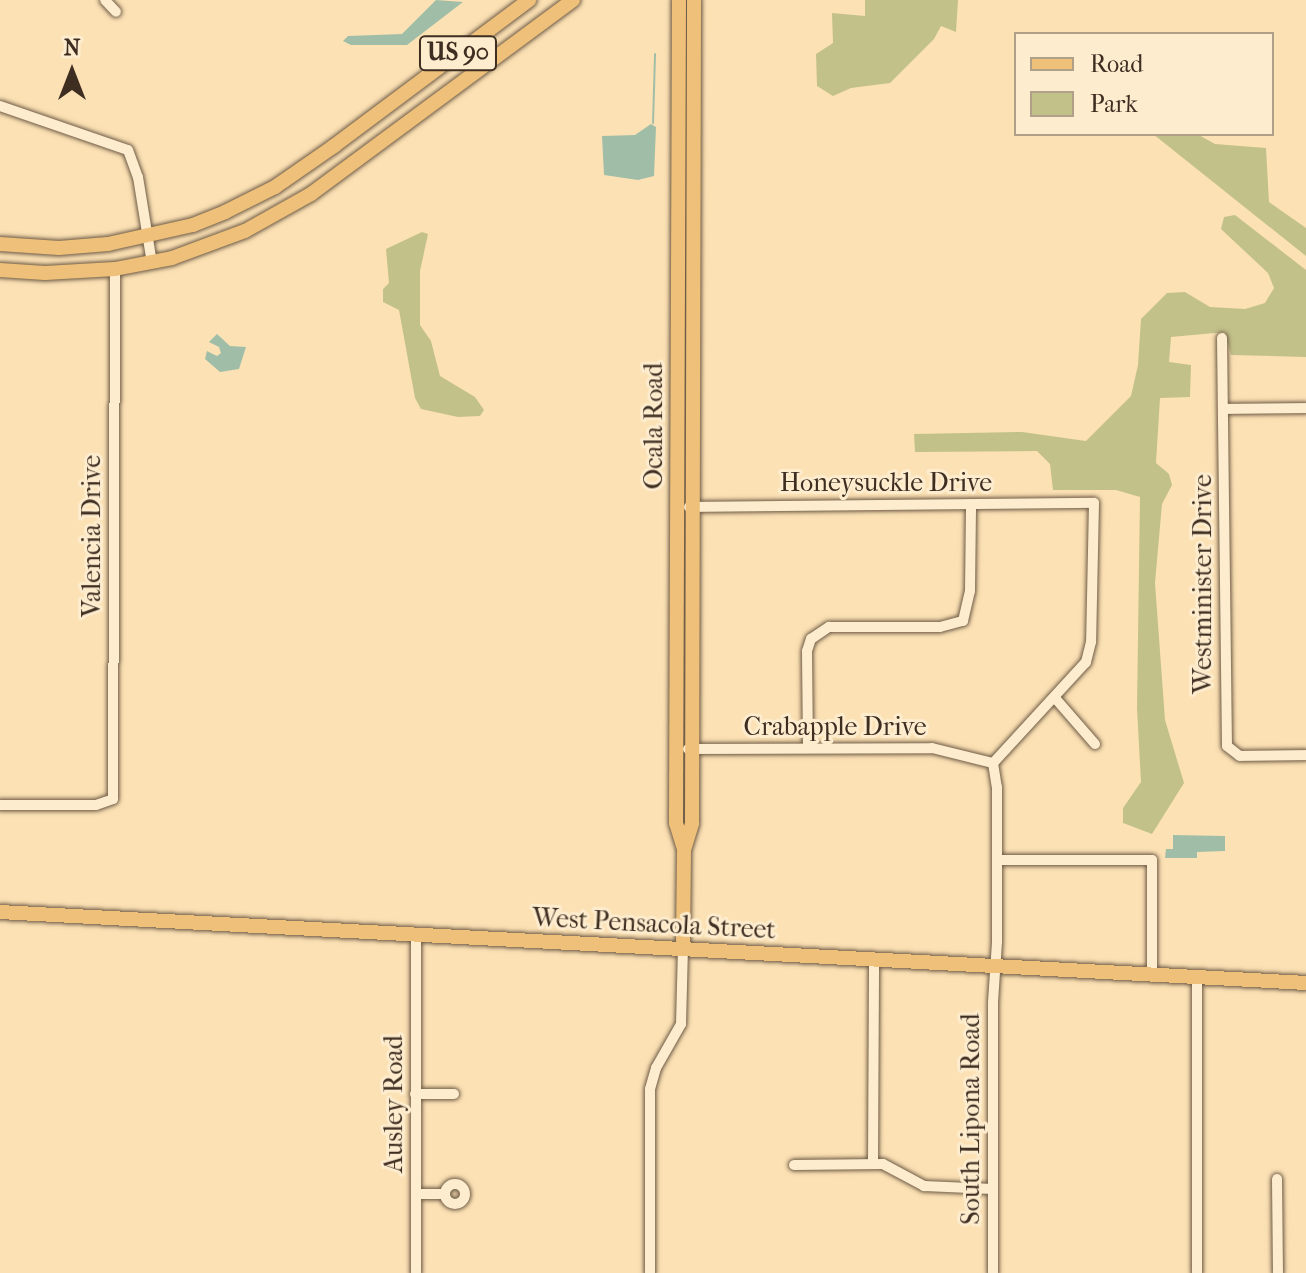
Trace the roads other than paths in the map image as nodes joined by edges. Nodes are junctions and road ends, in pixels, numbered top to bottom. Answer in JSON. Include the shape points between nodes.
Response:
{"nodes":[{"id":1,"x":105,"y":0,"type":"edge"},
{"id":2,"x":573,"y":0,"type":"edge"},
{"id":3,"x":679,"y":0,"type":"edge"},
{"id":4,"x":694,"y":0,"type":"edge"},
{"id":5,"x":523,"y":4,"type":"edge"},
{"id":6,"x":116,"y":12,"type":"dead end"},
{"id":7,"x":686,"y":25,"type":"junction"},
{"id":8,"x":534,"y":29,"type":"junction"},
{"id":9,"x":0,"y":106,"type":"edge"},
{"id":10,"x":334,"y":146,"type":"junction"},
{"id":11,"x":348,"y":167,"type":"junction"},
{"id":12,"x":269,"y":190,"type":"junction"},
{"id":13,"x":258,"y":225,"type":"junction"},
{"id":14,"x":147,"y":237,"type":"junction"},
{"id":15,"x":0,"y":244,"type":"edge"},
{"id":16,"x":152,"y":263,"type":"junction"},
{"id":17,"x":115,"y":269,"type":"junction"},
{"id":18,"x":0,"y":270,"type":"edge"},
{"id":19,"x":1222,"y":338,"type":"dead end"},
{"id":20,"x":1306,"y":408,"type":"edge"},
{"id":21,"x":1223,"y":409,"type":"junction"},
{"id":22,"x":971,"y":504,"type":"junction"},
{"id":23,"x":686,"y":507,"type":"junction"},
{"id":24,"x":1055,"y":698,"type":"junction"},
{"id":25,"x":1095,"y":744,"type":"dead end"},
{"id":26,"x":808,"y":748,"type":"junction"},
{"id":27,"x":675,"y":749,"type":"junction"},
{"id":28,"x":691,"y":749,"type":"junction"},
{"id":29,"x":1306,"y":755,"type":"edge"},
{"id":30,"x":993,"y":763,"type":"junction"},
{"id":31,"x":0,"y":805,"type":"edge"},
{"id":32,"x":684,"y":850,"type":"junction"},
{"id":33,"x":997,"y":860,"type":"junction"},
{"id":34,"x":0,"y":912,"type":"edge"},
{"id":35,"x":416,"y":935,"type":"junction"},
{"id":36,"x":683,"y":949,"type":"junction"},
{"id":37,"x":874,"y":959,"type":"junction"},
{"id":38,"x":995,"y":966,"type":"junction"},
{"id":39,"x":1152,"y":975,"type":"junction"},
{"id":40,"x":1197,"y":977,"type":"junction"},
{"id":41,"x":1306,"y":983,"type":"edge"},
{"id":42,"x":415,"y":1094,"type":"junction"},
{"id":43,"x":454,"y":1094,"type":"dead end"},
{"id":44,"x":873,"y":1163,"type":"junction"},
{"id":45,"x":794,"y":1165,"type":"dead end"},
{"id":46,"x":1277,"y":1179,"type":"dead end"},
{"id":47,"x":993,"y":1189,"type":"junction"},
{"id":48,"x":416,"y":1194,"type":"junction"},
{"id":49,"x":445,"y":1194,"type":"dead end"},
{"id":50,"x":416,"y":1273,"type":"edge"},
{"id":51,"x":650,"y":1273,"type":"edge"},
{"id":52,"x":993,"y":1273,"type":"edge"},
{"id":53,"x":1197,"y":1273,"type":"edge"},
{"id":54,"x":1278,"y":1273,"type":"edge"}],
"edges":[{"from":1,"to":6,"type":"street"},
{"from":2,"to":8,"type":"main road","number":"US 90"},
{"from":3,"to":7,"type":"main road","name":"Ocala Road"},
{"from":4,"to":7,"type":"main road","name":"Ocala Road"},
{"from":5,"to":8,"type":"main road"},
{"from":5,"to":10,"type":"main road","number":"US 90"},
{"from":7,"to":23,"type":"main road","name":"Ocala Road"},
{"from":8,"to":11,"type":"main road","number":"US 90"},
{"from":9,"to":14,"type":"street","via":[[128,150],[138,177]]},
{"from":10,"to":11,"type":"main road"},
{"from":10,"to":12,"type":"main road","number":"US 90"},
{"from":11,"to":13,"type":"main road","number":"US 90"},
{"from":12,"to":13,"type":"main road","via":[[257,212]]},
{"from":12,"to":14,"type":"main road","number":"US 90","via":[[193,225]]},
{"from":13,"to":16,"type":"main road","number":"US 90"},
{"from":14,"to":15,"type":"main road","number":"US 90","via":[[59,248]]},
{"from":14,"to":16,"type":"street"},
{"from":16,"to":17,"type":"main road","number":"US 90"},
{"from":17,"to":18,"type":"main road","number":"US 90"},
{"from":17,"to":31,"type":"street","name":"Valencia Drive","via":[[115,788],[110,802],[96,805]]},
{"from":19,"to":21,"type":"street","name":"Westminister Drive"},
{"from":20,"to":21,"type":"street"},
{"from":21,"to":29,"type":"street","name":"Westminister Drive","via":[[1227,746],[1240,756]]},
{"from":22,"to":23,"type":"street","name":"Honeysuckle Drive"},
{"from":22,"to":24,"type":"street","name":"Honeysuckle Drive","via":[[1094,503],[1089,652],[1081,671]]},
{"from":22,"to":26,"type":"street","via":[[970,591],[963,621],[940,627],[829,627],[814,635],[807,651]]},
{"from":23,"to":27,"type":"main road","name":"Ocala Road"},
{"from":23,"to":28,"type":"main road","name":"Ocala Road"},
{"from":24,"to":25,"type":"street"},
{"from":24,"to":30,"type":"street"},
{"from":26,"to":28,"type":"street","name":"Crabapple Drive"},
{"from":26,"to":30,"type":"street","name":"Crabapple Drive","via":[[932,748]]},
{"from":27,"to":28,"type":"street","name":"Crabapple Drive"},
{"from":27,"to":32,"type":"main road","name":"Ocala Road","via":[[676,823]]},
{"from":28,"to":32,"type":"main road","name":"Ocala Road","via":[[692,823]]},
{"from":30,"to":33,"type":"street","name":"South Lipona Road"},
{"from":32,"to":36,"type":"main road","name":"Ocala Road"},
{"from":33,"to":38,"type":"street","name":"South Lipona Road"},
{"from":33,"to":39,"type":"street","via":[[1152,860]]},
{"from":34,"to":35,"type":"main road","name":"West Pensacola Street"},
{"from":35,"to":36,"type":"main road","name":"West Pensacola Street"},
{"from":35,"to":42,"type":"street","name":"Ausley Road"},
{"from":36,"to":37,"type":"main road","name":"West Pensacola Street"},
{"from":36,"to":51,"type":"street","via":[[681,1024],[650,1089]]},
{"from":37,"to":38,"type":"main road","name":"West Pensacola Street"},
{"from":37,"to":44,"type":"street"},
{"from":38,"to":39,"type":"main road","name":"West Pensacola Street"},
{"from":38,"to":47,"type":"street","name":"South Lipona Road"},
{"from":39,"to":40,"type":"main road","name":"West Pensacola Street"},
{"from":40,"to":41,"type":"main road","name":"West Pensacola Street"},
{"from":40,"to":53,"type":"street"},
{"from":42,"to":43,"type":"street"},
{"from":42,"to":48,"type":"street","name":"Ausley Road"},
{"from":44,"to":45,"type":"street"},
{"from":44,"to":47,"type":"street","via":[[890,1165],[934,1188]]},
{"from":46,"to":54,"type":"street"},
{"from":47,"to":52,"type":"street","name":"South Lipona Road"},
{"from":48,"to":49,"type":"street"},
{"from":48,"to":50,"type":"street","name":"Ausley Road"}]}
